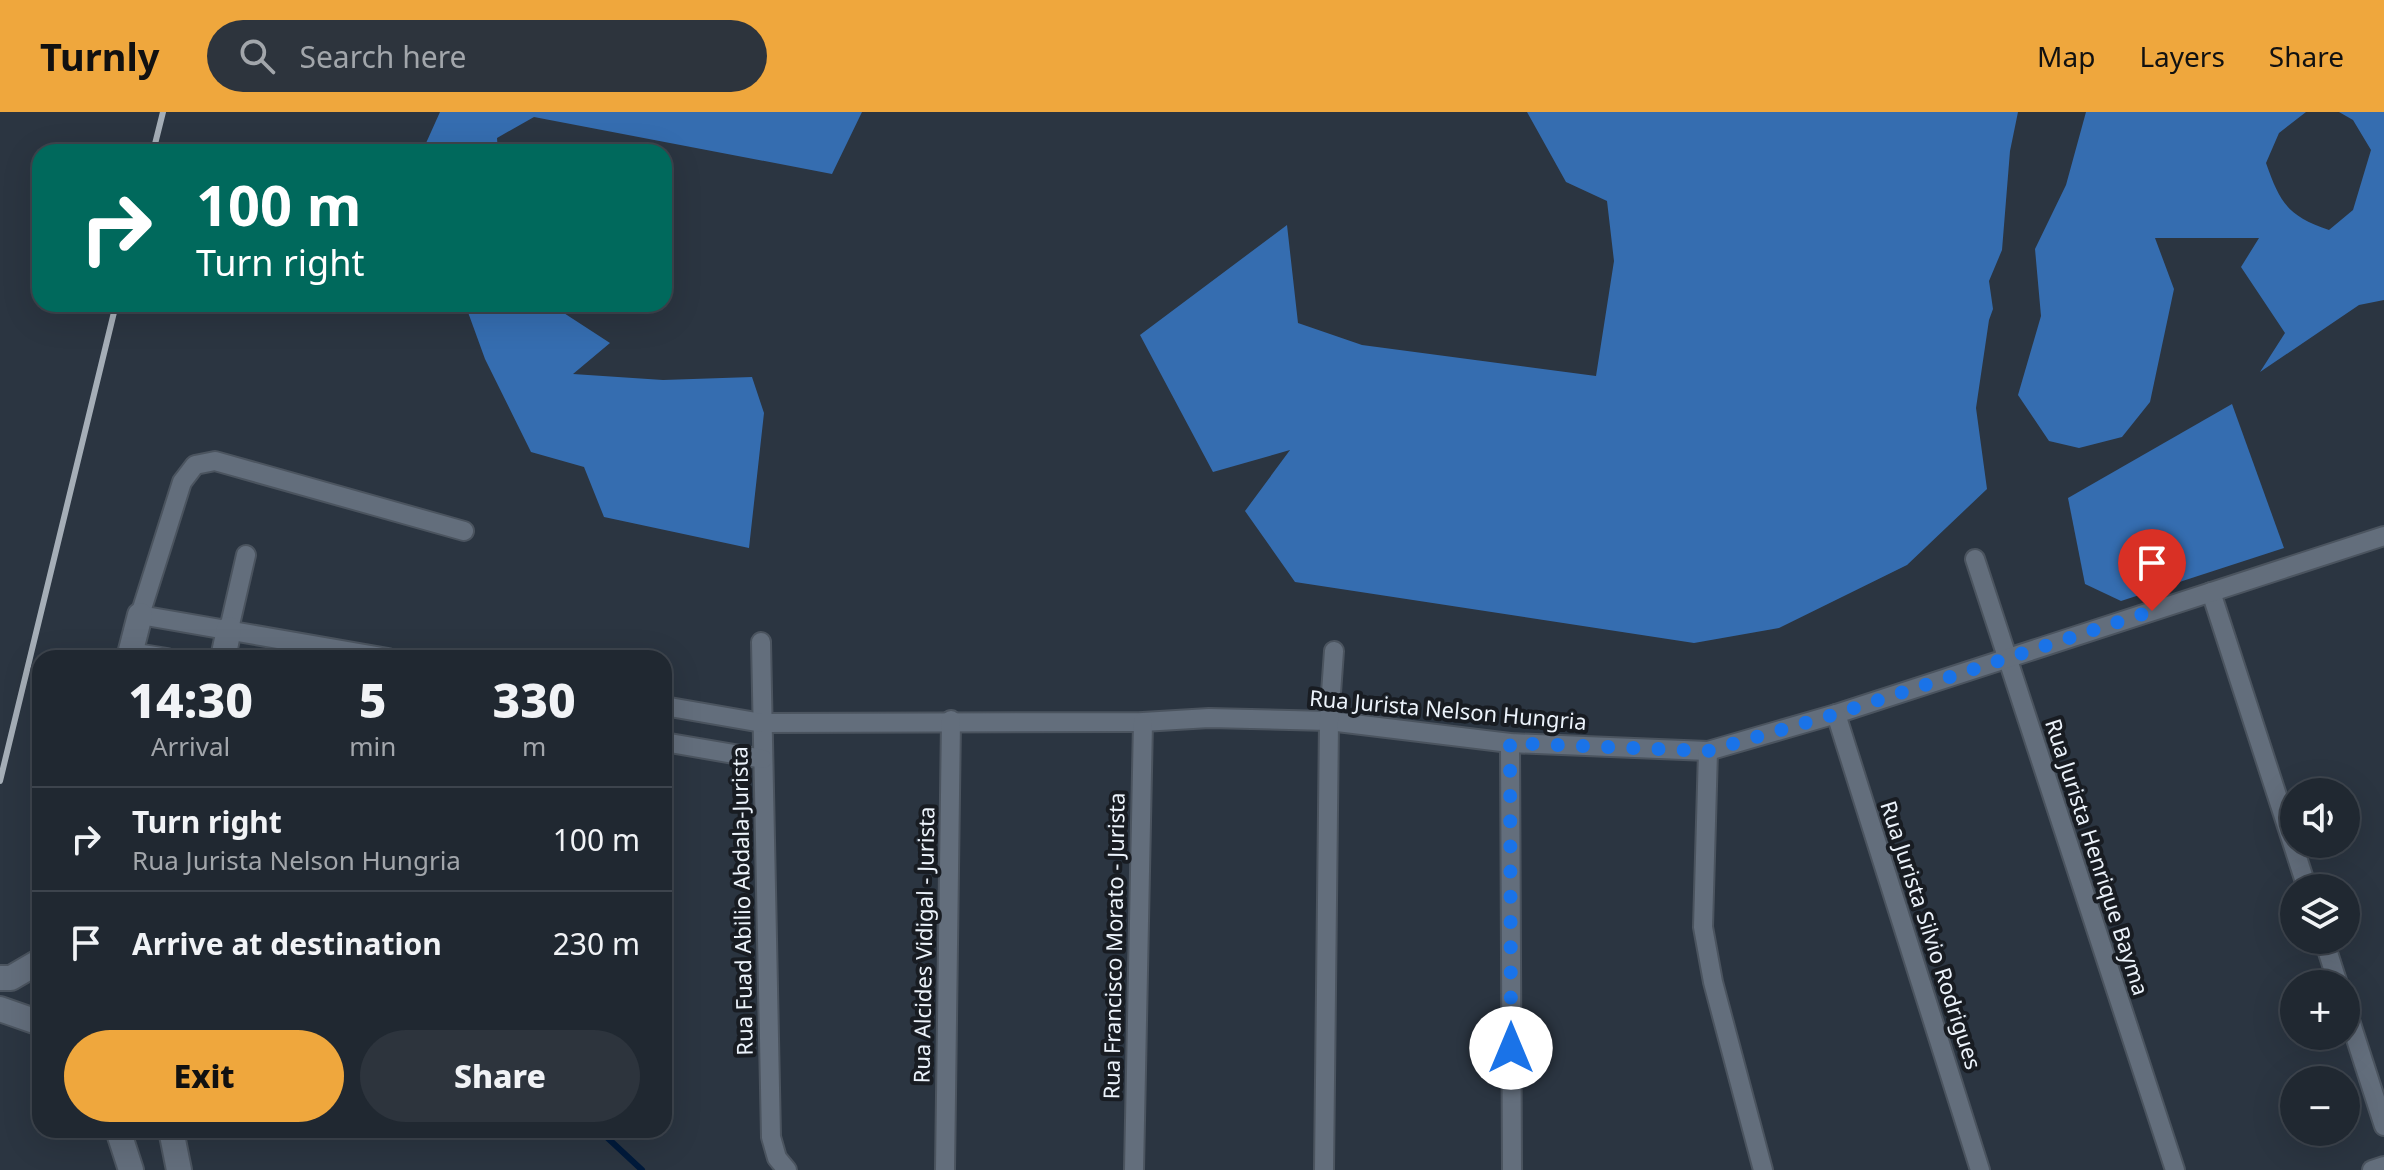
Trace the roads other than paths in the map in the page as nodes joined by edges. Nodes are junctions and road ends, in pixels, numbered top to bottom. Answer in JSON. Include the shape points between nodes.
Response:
{"nodes":[{"id":1,"x":464,"y":531,"type":"dead end"},
{"id":2,"x":2384,"y":536,"type":"edge"},
{"id":3,"x":246,"y":555,"type":"dead end"},
{"id":4,"x":1975,"y":559,"type":"dead end"},
{"id":5,"x":2211,"y":592,"type":"junction"},
{"id":6,"x":140,"y":615,"type":"junction"},
{"id":7,"x":229,"y":629,"type":"junction"},
{"id":8,"x":761,"y":642,"type":"dead end"},
{"id":9,"x":131,"y":650,"type":"edge"},
{"id":10,"x":225,"y":650,"type":"edge"},
{"id":11,"x":344,"y":650,"type":"edge"},
{"id":12,"x":1334,"y":651,"type":"dead end"},
{"id":13,"x":2005,"y":656,"type":"junction"},
{"id":14,"x":672,"y":707,"type":"edge"},
{"id":15,"x":1836,"y":714,"type":"junction"},
{"id":16,"x":951,"y":720,"type":"junction"},
{"id":17,"x":1329,"y":721,"type":"junction"},
{"id":18,"x":1143,"y":722,"type":"junction"},
{"id":19,"x":762,"y":723,"type":"junction"},
{"id":20,"x":672,"y":743,"type":"edge"},
{"id":21,"x":1510,"y":743,"type":"junction"},
{"id":22,"x":1708,"y":751,"type":"junction"},
{"id":23,"x":763,"y":759,"type":"junction"},
{"id":24,"x":2302,"y":874,"type":"edge"},
{"id":25,"x":32,"y":966,"type":"edge"},
{"id":26,"x":0,"y":978,"type":"edge"},
{"id":27,"x":0,"y":1009,"type":"edge"},
{"id":28,"x":32,"y":1020,"type":"edge"},
{"id":29,"x":2360,"y":1050,"type":"edge"},
{"id":30,"x":2384,"y":1126,"type":"edge"},
{"id":31,"x":121,"y":1138,"type":"edge"},
{"id":32,"x":173,"y":1138,"type":"edge"},
{"id":33,"x":782,"y":1164,"type":"edge"},
{"id":34,"x":2384,"y":1166,"type":"edge"},
{"id":35,"x":131,"y":1170,"type":"edge"},
{"id":36,"x":179,"y":1170,"type":"edge"},
{"id":37,"x":945,"y":1170,"type":"edge"},
{"id":38,"x":1134,"y":1170,"type":"edge"},
{"id":39,"x":1324,"y":1170,"type":"edge"},
{"id":40,"x":1512,"y":1170,"type":"edge"},
{"id":41,"x":1763,"y":1170,"type":"edge"},
{"id":42,"x":1980,"y":1170,"type":"edge"},
{"id":43,"x":2175,"y":1170,"type":"edge"},
{"id":44,"x":2372,"y":1170,"type":"edge"}],
"edges":[{"from":1,"to":6,"type":"street","via":[[215,461],[195,465],[182,482]]},
{"from":2,"to":5,"type":"street","name":"Rua Jurista Nelson Hungria"},
{"from":3,"to":7,"type":"street"},
{"from":4,"to":13,"type":"street","name":"Rua Jurista Henrique Bayma"},
{"from":5,"to":13,"type":"street","name":"Rua Jurista Nelson Hungria"},
{"from":5,"to":24,"type":"street"},
{"from":6,"to":7,"type":"street"},
{"from":6,"to":9,"type":"street"},
{"from":7,"to":10,"type":"street"},
{"from":7,"to":11,"type":"street"},
{"from":8,"to":19,"type":"street","name":"Rua Fuad Abilio Abdala-Jurista"},
{"from":12,"to":17,"type":"street"},
{"from":13,"to":15,"type":"street","name":"Rua Jurista Nelson Hungria"},
{"from":13,"to":43,"type":"street","name":"Rua Jurista Henrique Bayma"},
{"from":14,"to":19,"type":"street","name":"Rua Jurista Nelson Hungria"},
{"from":15,"to":22,"type":"street","name":"Rua Jurista Nelson Hungria"},
{"from":15,"to":42,"type":"street","name":"Rua Jurista Silvio Rodrigues"},
{"from":16,"to":18,"type":"street","name":"Rua Jurista Nelson Hungria"},
{"from":16,"to":19,"type":"street","name":"Rua Jurista Nelson Hungria"},
{"from":16,"to":37,"type":"street","name":"Rua Alcides Vidigal - Jurista"},
{"from":17,"to":18,"type":"street","name":"Rua Jurista Nelson Hungria"},
{"from":17,"to":21,"type":"street","name":"Rua Jurista Nelson Hungria"},
{"from":17,"to":39,"type":"street"},
{"from":18,"to":38,"type":"street","name":"Rua Francisco Morato - Jurista"},
{"from":19,"to":23,"type":"street","name":"Rua Fuad Abilio Abdala-Jurista"},
{"from":20,"to":23,"type":"street"},
{"from":21,"to":22,"type":"street","name":"Rua Jurista Nelson Hungria"},
{"from":21,"to":40,"type":"street"},
{"from":22,"to":41,"type":"street","via":[[1703,927]]},
{"from":23,"to":33,"type":"street","name":"Rua Fuad Abilio Abdala-Jurista","via":[[771,1137]]},
{"from":25,"to":26,"type":"street"},
{"from":27,"to":28,"type":"street"},
{"from":29,"to":30,"type":"street"},
{"from":31,"to":35,"type":"street"},
{"from":32,"to":36,"type":"street"},
{"from":34,"to":44,"type":"street"}]}
